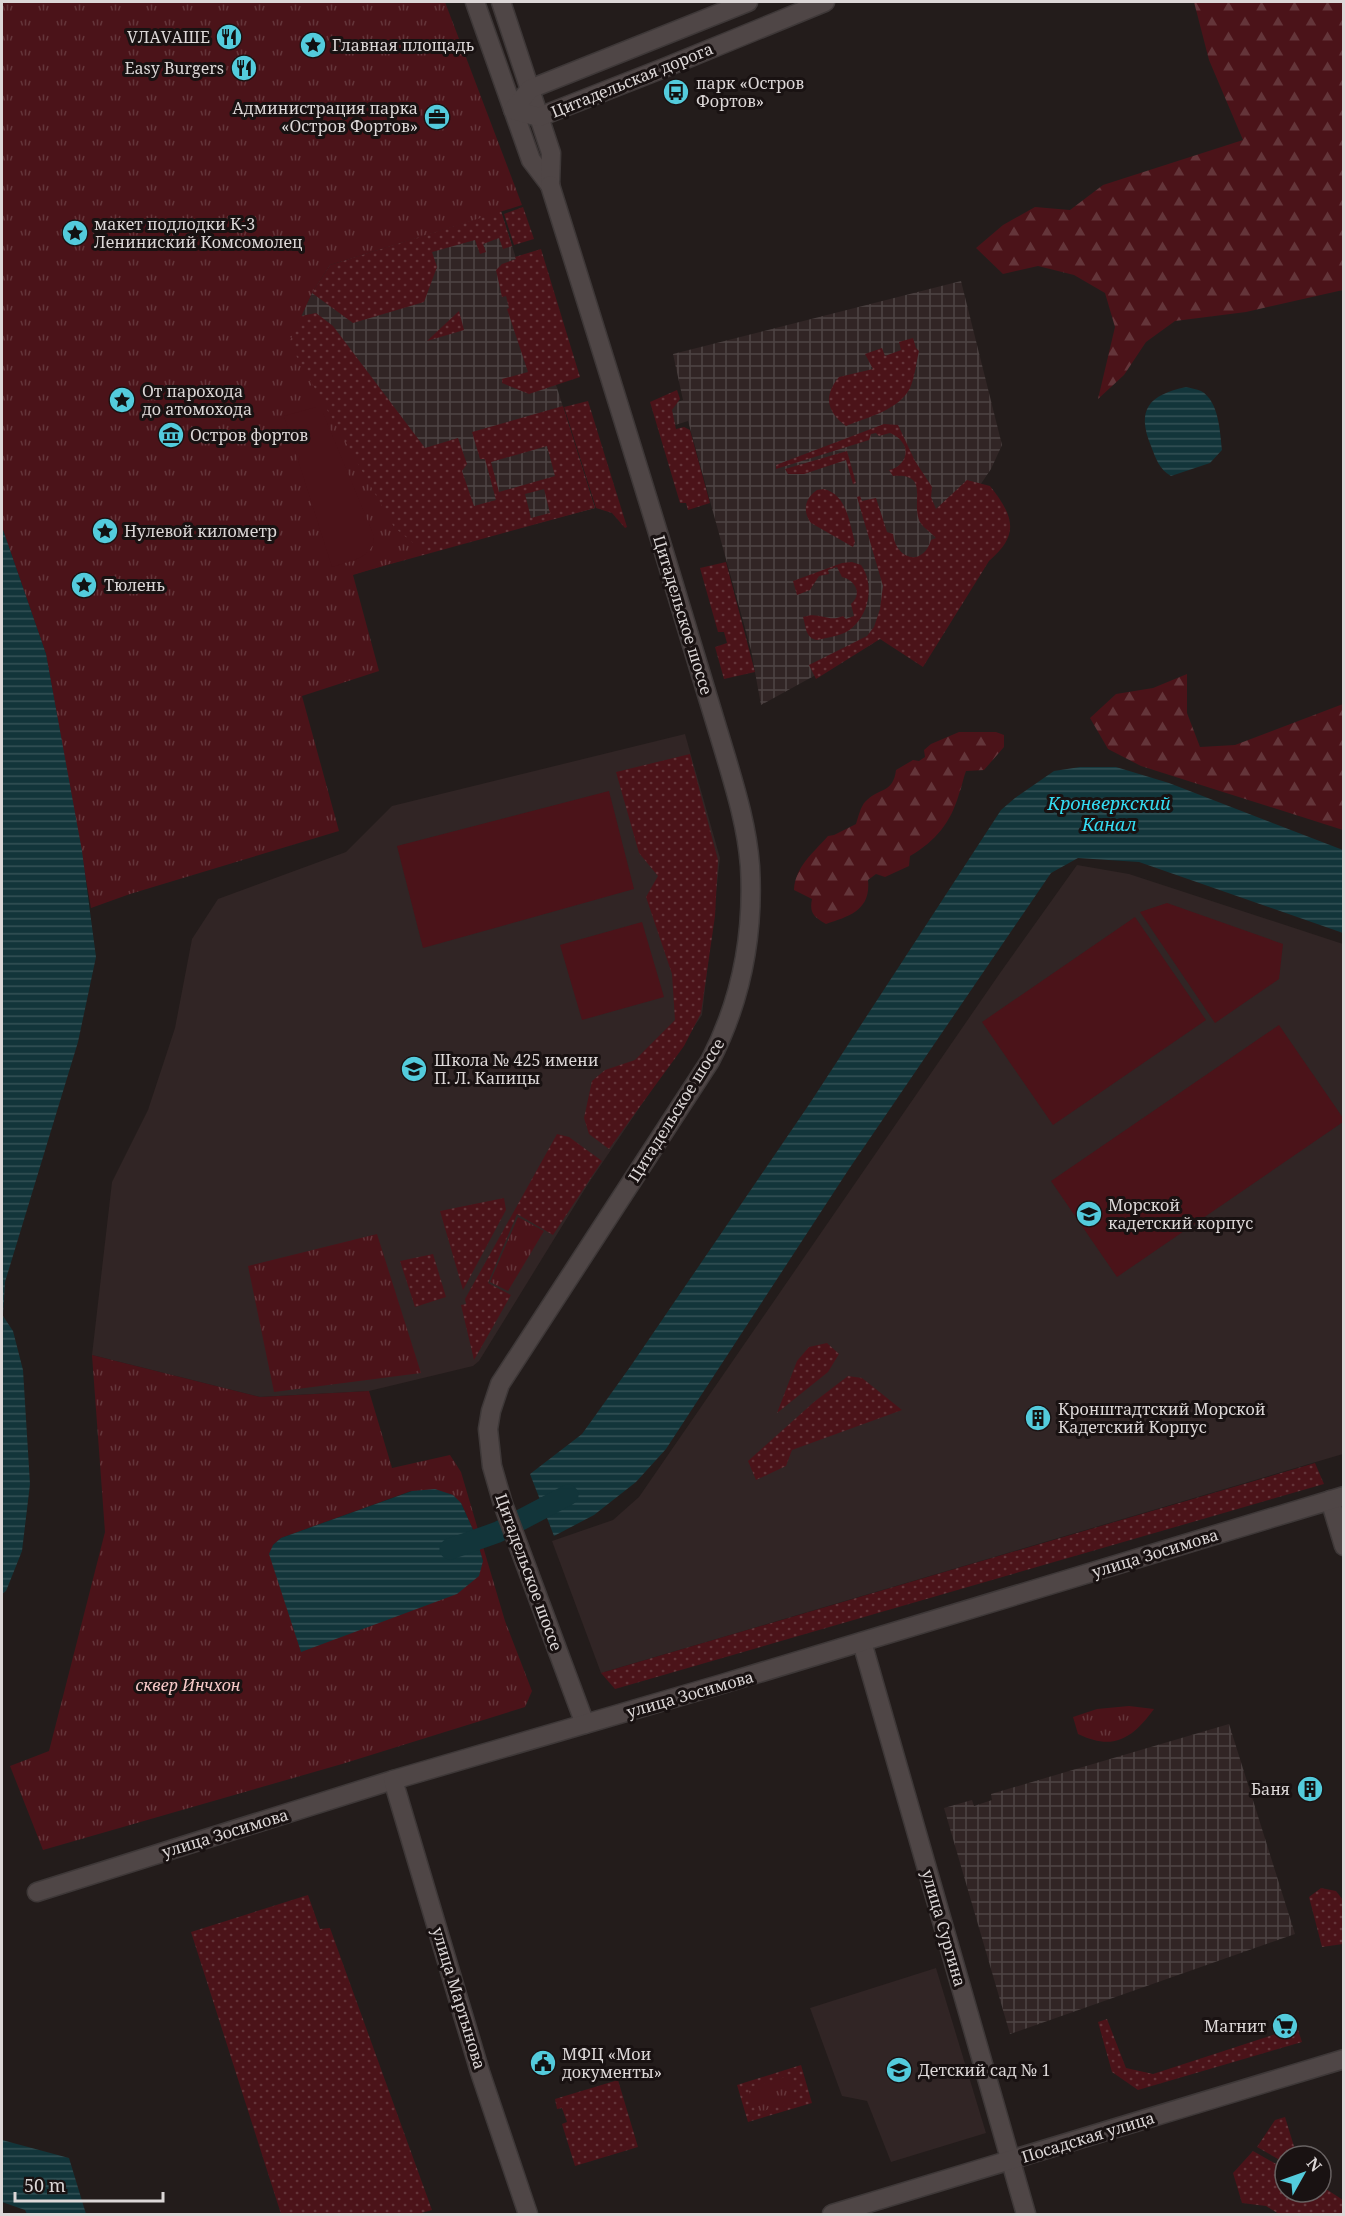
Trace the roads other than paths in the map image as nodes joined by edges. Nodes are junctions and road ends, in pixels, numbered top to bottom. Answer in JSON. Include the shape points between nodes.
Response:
{"nodes":[{"id":1,"x":475,"y":2,"type":"edge"},
{"id":2,"x":501,"y":2,"type":"edge"},
{"id":3,"x":748,"y":2,"type":"edge"},
{"id":4,"x":825,"y":2,"type":"edge"},
{"id":5,"x":530,"y":89,"type":"junction"},
{"id":6,"x":513,"y":110,"type":"junction"},
{"id":7,"x":539,"y":117,"type":"junction"},
{"id":8,"x":550,"y":185,"type":"junction"},
{"id":9,"x":1337,"y":1498,"type":"edge"},
{"id":10,"x":1344,"y":1546,"type":"edge"},
{"id":11,"x":862,"y":1642,"type":"junction"},
{"id":12,"x":585,"y":1724,"type":"junction"},
{"id":13,"x":393,"y":1780,"type":"junction"},
{"id":14,"x":37,"y":1892,"type":"dead end"},
{"id":15,"x":1344,"y":2059,"type":"edge"},
{"id":16,"x":1010,"y":2160,"type":"junction"},
{"id":17,"x":528,"y":2214,"type":"edge"},
{"id":18,"x":832,"y":2214,"type":"edge"},
{"id":19,"x":1026,"y":2214,"type":"edge"}],
"edges":[{"from":1,"to":6,"type":"street","name":"Цитадельское шоссе"},
{"from":2,"to":5,"type":"street","name":"Цитадельское шоссе"},
{"from":3,"to":5,"type":"street","name":"Цитадельская дорога"},
{"from":4,"to":7,"type":"street","name":"Цитадельская дорога"},
{"from":5,"to":6,"type":"street","name":"Цитадельская дорога"},
{"from":5,"to":7,"type":"street","name":"Цитадельское шоссе"},
{"from":6,"to":7,"type":"street","name":"Цитадельская дорога"},
{"from":6,"to":8,"type":"street","name":"Цитадельское шоссе","via":[[531,160]]},
{"from":7,"to":8,"type":"street","name":"Цитадельское шоссе","via":[[552,153]]},
{"from":8,"to":12,"type":"street","name":"Цитадельское шоссе","via":[[740,804],[747,835],[750,892],[742,975],[723,1036],[500,1384],[491,1411],[488,1429],[492,1466],[503,1504]]},
{"from":9,"to":10,"type":"street"},
{"from":9,"to":11,"type":"street","name":"улица Зосимова"},
{"from":11,"to":12,"type":"street","name":"улица Зосимова"},
{"from":11,"to":16,"type":"street","name":"улица Сургина"},
{"from":12,"to":13,"type":"street","name":"улица Зосимова"},
{"from":13,"to":14,"type":"street","name":"улица Зосимова"},
{"from":13,"to":17,"type":"street","name":"улица Мартынова","via":[[480,2072]]},
{"from":15,"to":16,"type":"street","name":"Посадская улица"},
{"from":16,"to":18,"type":"street","name":"Посадская улица"},
{"from":16,"to":19,"type":"street","name":"улица Сургина"}]}
